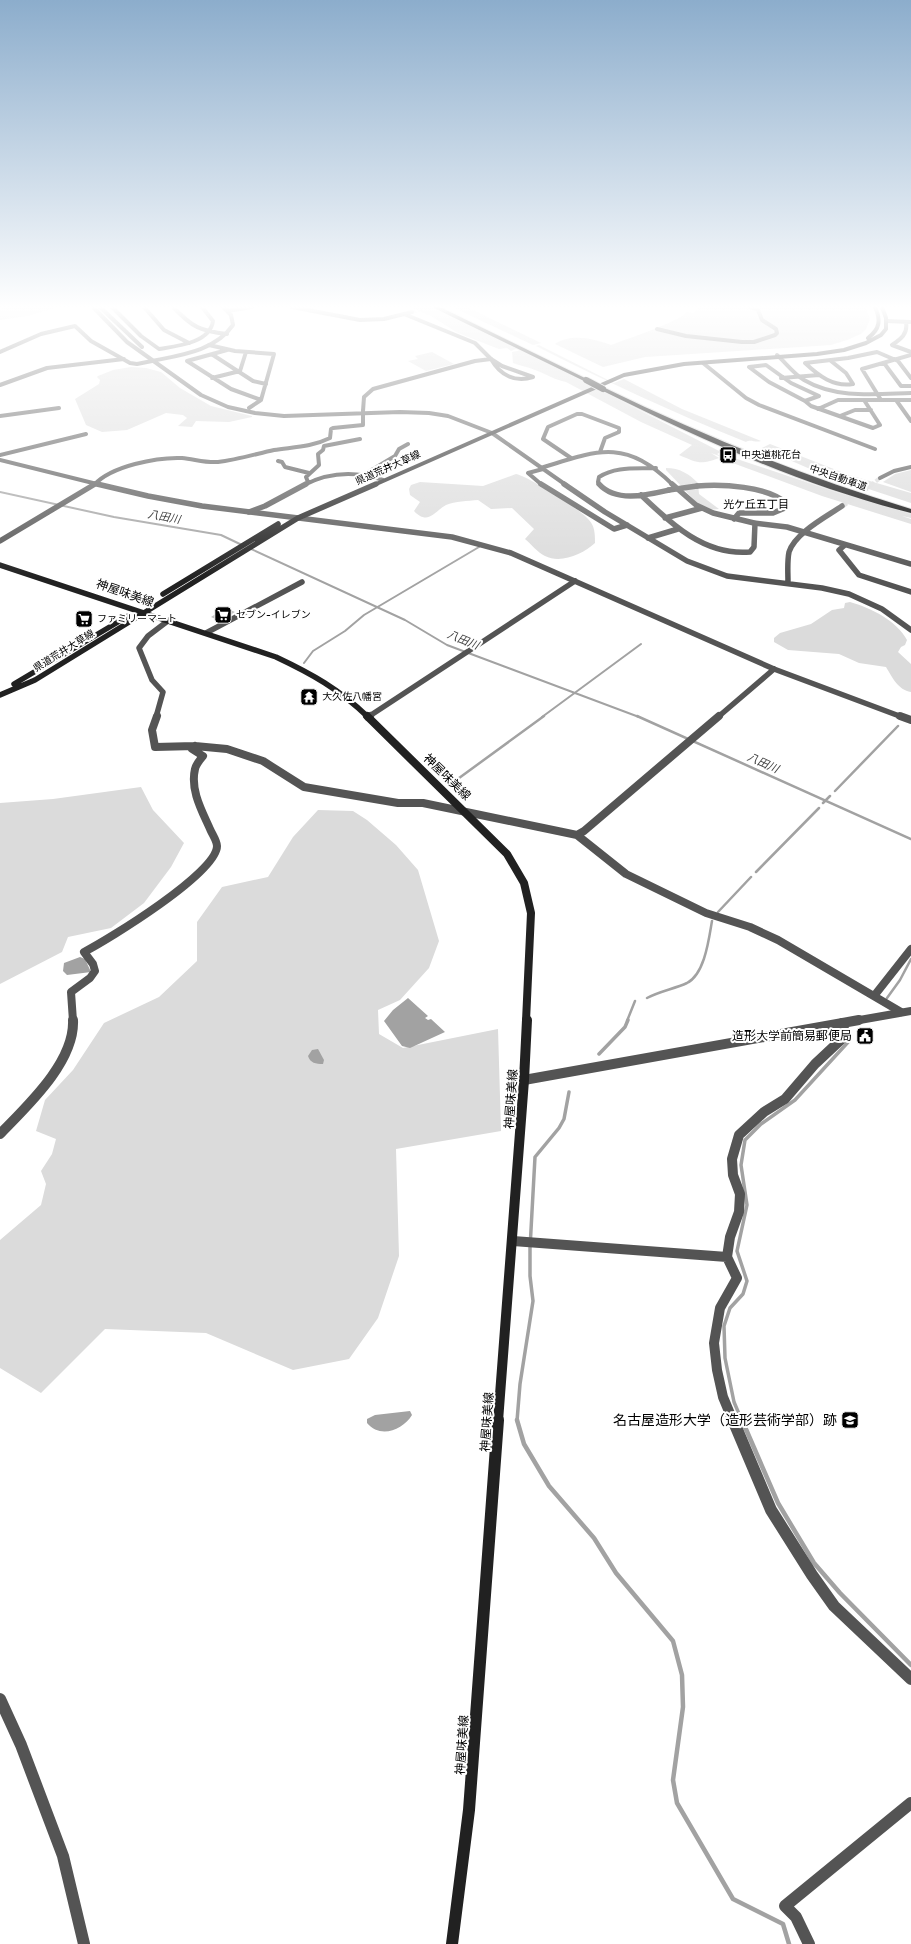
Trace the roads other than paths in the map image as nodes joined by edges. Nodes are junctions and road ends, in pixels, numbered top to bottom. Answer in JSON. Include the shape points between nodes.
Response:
{"nodes":[{"id":1,"x":206,"y":398,"type":"edge"},
{"id":2,"x":216,"y":398,"type":"edge"},
{"id":3,"x":252,"y":398,"type":"edge"},
{"id":4,"x":362,"y":398,"type":"edge"},
{"id":5,"x":561,"y":398,"type":"edge"},
{"id":6,"x":569,"y":398,"type":"edge"},
{"id":7,"x":627,"y":398,"type":"edge"},
{"id":8,"x":629,"y":398,"type":"edge"},
{"id":9,"x":746,"y":398,"type":"edge"},
{"id":10,"x":799,"y":398,"type":"edge"},
{"id":11,"x":814,"y":398,"type":"edge"},
{"id":12,"x":261,"y":400,"type":"joint"},
{"id":13,"x":864,"y":400,"type":"junction"},
{"id":14,"x":881,"y":400,"type":"joint"},
{"id":15,"x":896,"y":400,"type":"junction"},
{"id":16,"x":911,"y":400,"type":"edge"},
{"id":17,"x":805,"y":401,"type":"junction"},
{"id":18,"x":59,"y":408,"type":"dead end"},
{"id":19,"x":249,"y":408,"type":"junction"},
{"id":20,"x":818,"y":409,"type":"junction"},
{"id":21,"x":871,"y":410,"type":"junction"},
{"id":22,"x":903,"y":410,"type":"junction"},
{"id":23,"x":911,"y":410,"type":"edge"},
{"id":24,"x":363,"y":412,"type":"junction"},
{"id":25,"x":0,"y":416,"type":"edge"},
{"id":26,"x":840,"y":416,"type":"junction"},
{"id":27,"x":911,"y":421,"type":"edge"},
{"id":28,"x":488,"y":431,"type":"junction"},
{"id":29,"x":86,"y":434,"type":"dead end"},
{"id":30,"x":360,"y":439,"type":"dead end"},
{"id":31,"x":408,"y":444,"type":"dead end"},
{"id":32,"x":312,"y":446,"type":"junction"},
{"id":33,"x":875,"y":449,"type":"dead end"},
{"id":34,"x":600,"y":452,"type":"junction"},
{"id":35,"x":318,"y":454,"type":"junction"},
{"id":36,"x":0,"y":455,"type":"edge"},
{"id":37,"x":571,"y":458,"type":"junction"},
{"id":38,"x":0,"y":460,"type":"edge"},
{"id":39,"x":278,"y":461,"type":"dead end"},
{"id":40,"x":911,"y":467,"type":"edge"},
{"id":41,"x":542,"y":468,"type":"junction"},
{"id":42,"x":656,"y":468,"type":"junction"},
{"id":43,"x":309,"y":473,"type":"junction"},
{"id":44,"x":366,"y":474,"type":"junction"},
{"id":45,"x":377,"y":478,"type":"junction"},
{"id":46,"x":880,"y":478,"type":"tunnel mouth"},
{"id":47,"x":383,"y":480,"type":"junction"},
{"id":48,"x":308,"y":482,"type":"junction"},
{"id":49,"x":95,"y":484,"type":"junction"},
{"id":50,"x":641,"y":495,"type":"junction"},
{"id":51,"x":842,"y":506,"type":"tunnel mouth"},
{"id":52,"x":911,"y":506,"type":"edge"},
{"id":53,"x":702,"y":508,"type":"junction"},
{"id":54,"x":911,"y":511,"type":"edge"},
{"id":55,"x":249,"y":512,"type":"junction"},
{"id":56,"x":291,"y":517,"type":"junction"},
{"id":57,"x":298,"y":518,"type":"junction"},
{"id":58,"x":666,"y":518,"type":"junction"},
{"id":59,"x":734,"y":519,"type":"junction"},
{"id":60,"x":755,"y":523,"type":"junction"},
{"id":61,"x":627,"y":525,"type":"junction"},
{"id":62,"x":678,"y":528,"type":"junction"},
{"id":63,"x":805,"y":533,"type":"junction"},
{"id":64,"x":648,"y":538,"type":"junction"},
{"id":65,"x":0,"y":541,"type":"edge"},
{"id":66,"x":845,"y":544,"type":"junction"},
{"id":67,"x":911,"y":564,"type":"edge"},
{"id":68,"x":0,"y":565,"type":"edge"},
{"id":69,"x":575,"y":581,"type":"junction"},
{"id":70,"x":302,"y":582,"type":"dead end"},
{"id":71,"x":788,"y":584,"type":"junction"},
{"id":72,"x":911,"y":592,"type":"edge"},
{"id":73,"x":141,"y":610,"type":"junction"},
{"id":74,"x":169,"y":620,"type":"junction"},
{"id":75,"x":911,"y":630,"type":"edge"},
{"id":76,"x":206,"y":633,"type":"junction"},
{"id":77,"x":774,"y":669,"type":"junction"},
{"id":78,"x":0,"y":692,"type":"edge"},
{"id":79,"x":368,"y":717,"type":"junction"},
{"id":80,"x":911,"y":720,"type":"edge"},
{"id":81,"x":194,"y":746,"type":"junction"},
{"id":82,"x":465,"y":812,"type":"junction"},
{"id":83,"x":577,"y":835,"type":"junction"},
{"id":84,"x":911,"y":949,"type":"edge"},
{"id":85,"x":874,"y":996,"type":"junction"},
{"id":86,"x":911,"y":1011,"type":"edge"},
{"id":87,"x":901,"y":1012,"type":"junction"},
{"id":88,"x":842,"y":1023,"type":"junction"},
{"id":89,"x":524,"y":1080,"type":"junction"},
{"id":90,"x":0,"y":1134,"type":"edge"},
{"id":91,"x":513,"y":1241,"type":"junction"},
{"id":92,"x":727,"y":1257,"type":"junction"},
{"id":93,"x":911,"y":1679,"type":"edge"},
{"id":94,"x":0,"y":1699,"type":"edge"},
{"id":95,"x":911,"y":1802,"type":"edge"},
{"id":96,"x":84,"y":1944,"type":"edge"},
{"id":97,"x":452,"y":1944,"type":"edge"},
{"id":98,"x":809,"y":1944,"type":"edge"}],
"edges":[{"from":1,"to":24,"type":"street","via":[[238,409],[286,415]]},
{"from":2,"to":19,"type":"street"},
{"from":3,"to":12,"type":"street"},
{"from":4,"to":24,"type":"street"},
{"from":5,"to":28,"type":"main road","name":"県道荒井大草線"},
{"from":6,"to":28,"type":"main road","name":"県道荒井大草線"},
{"from":7,"to":54,"type":"highway","name":"中央自動車道","via":[[704,437],[768,463]]},
{"from":8,"to":52,"type":"highway","name":"中央自動車道","via":[[774,460]]},
{"from":9,"to":33,"type":"street"},
{"from":10,"to":17,"type":"street"},
{"from":11,"to":17,"type":"street"},
{"from":12,"to":19,"type":"street"},
{"from":13,"to":14,"type":"street"},
{"from":13,"to":20,"type":"street","via":[[838,400]]},
{"from":13,"to":21,"type":"street"},
{"from":14,"to":15,"type":"street"},
{"from":15,"to":16,"type":"street"},
{"from":15,"to":22,"type":"street"},
{"from":17,"to":20,"type":"street"},
{"from":18,"to":25,"type":"street"},
{"from":19,"to":24,"type":"street","via":[[295,412]]},
{"from":20,"to":26,"type":"street"},
{"from":21,"to":26,"type":"street","via":[[854,410]]},
{"from":21,"to":26,"type":"street","via":[[880,425],[873,428]]},
{"from":22,"to":23,"type":"street"},
{"from":22,"to":27,"type":"street"},
{"from":24,"to":28,"type":"street","via":[[435,413],[457,418]]},
{"from":24,"to":32,"type":"street","via":[[362,426],[333,428],[327,442]]},
{"from":28,"to":41,"type":"street"},
{"from":28,"to":45,"type":"main road","name":"県道荒井大草線"},
{"from":28,"to":47,"type":"main road","name":"県道荒井大草線"},
{"from":29,"to":36,"type":"street"},
{"from":30,"to":35,"type":"street","via":[[324,446]]},
{"from":31,"to":44,"type":"street","via":[[399,449],[395,456]]},
{"from":32,"to":35,"type":"street"},
{"from":32,"to":49,"type":"street","via":[[276,450],[218,462],[160,458],[126,467],[98,479]]},
{"from":34,"to":37,"type":"street"},
{"from":34,"to":37,"type":"street","via":[[605,438],[619,432],[619,428],[577,414],[548,426],[543,439]]},
{"from":34,"to":42,"type":"street","via":[[631,455],[645,460]]},
{"from":35,"to":43,"type":"street","via":[[319,466]]},
{"from":37,"to":41,"type":"street"},
{"from":38,"to":49,"type":"street"},
{"from":39,"to":43,"type":"street","via":[[285,467]]},
{"from":40,"to":46,"type":"street"},
{"from":41,"to":61,"type":"street"},
{"from":41,"to":61,"type":"street","via":[[528,473],[541,484],[614,529]]},
{"from":42,"to":50,"type":"street","via":[[618,469],[607,472],[598,479],[600,486],[611,492]]},
{"from":42,"to":53,"type":"street","via":[[685,496]]},
{"from":43,"to":48,"type":"street","via":[[306,477]]},
{"from":44,"to":45,"type":"street"},
{"from":44,"to":48,"type":"street","via":[[337,474]]},
{"from":45,"to":47,"type":"street"},
{"from":45,"to":56,"type":"main road","name":"県道荒井大草線"},
{"from":47,"to":57,"type":"main road","name":"県道荒井大草線"},
{"from":48,"to":55,"type":"street","via":[[264,508]]},
{"from":49,"to":55,"type":"street","via":[[174,501]]},
{"from":49,"to":65,"type":"street"},
{"from":50,"to":58,"type":"street"},
{"from":50,"to":59,"type":"street","bridge":true,"via":[[717,485],[771,494],[786,503],[786,508],[778,512],[745,512]]},
{"from":51,"to":63,"type":"street"},
{"from":53,"to":58,"type":"street"},
{"from":53,"to":59,"type":"street"},
{"from":55,"to":56,"type":"street"},
{"from":56,"to":57,"type":"street"},
{"from":56,"to":73,"type":"main road","name":"県道荒井大草線"},
{"from":57,"to":69,"type":"street","via":[[470,540],[511,552]]},
{"from":57,"to":73,"type":"main road","name":"県道荒井大草線"},
{"from":58,"to":62,"type":"street"},
{"from":59,"to":60,"type":"street"},
{"from":60,"to":62,"type":"street","via":[[754,547],[750,552],[744,553],[720,550]]},
{"from":60,"to":63,"type":"street","via":[[779,525]]},
{"from":61,"to":64,"type":"street"},
{"from":62,"to":64,"type":"street"},
{"from":63,"to":66,"type":"street"},
{"from":63,"to":71,"type":"street","via":[[790,549]]},
{"from":64,"to":71,"type":"street","via":[[707,570],[727,576]]},
{"from":66,"to":67,"type":"street"},
{"from":66,"to":72,"type":"street","via":[[839,550],[859,575]]},
{"from":68,"to":73,"type":"main road","name":"神屋味美線"},
{"from":69,"to":77,"type":"street"},
{"from":69,"to":79,"type":"street"},
{"from":70,"to":76,"type":"street"},
{"from":71,"to":75,"type":"street","via":[[834,590],[863,599],[892,615]]},
{"from":73,"to":74,"type":"main road","name":"神屋味美線"},
{"from":73,"to":78,"type":"main road","name":"県道荒井大草線","via":[[35,680]]},
{"from":74,"to":76,"type":"main road","name":"神屋味美線"},
{"from":74,"to":81,"type":"street","via":[[149,634],[139,648],[152,680],[163,692],[152,730],[156,747]]},
{"from":76,"to":79,"type":"main road","name":"神屋味美線","via":[[276,657],[306,672],[330,686]]},
{"from":77,"to":80,"type":"street"},
{"from":77,"to":83,"type":"street"},
{"from":79,"to":82,"type":"main road","name":"神屋味美線"},
{"from":81,"to":82,"type":"street","via":[[227,749],[263,761],[304,787],[398,803],[423,803]]},
{"from":81,"to":90,"type":"street","via":[[192,749],[203,756],[195,768],[194,788],[217,845],[215,855],[209,864],[186,884],[112,937],[84,952],[95,967],[95,971],[71,992],[73,1032],[70,1046],[24,1110]]},
{"from":82,"to":83,"type":"street"},
{"from":82,"to":89,"type":"main road","name":"神屋味美線","via":[[508,854],[524,883],[531,913]]},
{"from":83,"to":85,"type":"street","via":[[626,874],[706,913],[750,927],[778,940]]},
{"from":84,"to":85,"type":"street"},
{"from":85,"to":87,"type":"street"},
{"from":86,"to":87,"type":"street"},
{"from":87,"to":88,"type":"street"},
{"from":88,"to":89,"type":"street"},
{"from":88,"to":92,"type":"street","via":[[846,1034],[815,1064],[785,1099],[764,1112],[739,1135],[732,1159],[733,1175],[740,1194],[739,1212],[730,1237]]},
{"from":89,"to":91,"type":"main road","name":"神屋味美線"},
{"from":91,"to":92,"type":"street"},
{"from":91,"to":97,"type":"main road","name":"神屋味美線","via":[[469,1810]]},
{"from":92,"to":93,"type":"street","via":[[737,1278],[720,1308],[714,1343],[717,1370],[723,1397],[771,1510],[834,1606]]},
{"from":94,"to":96,"type":"street","via":[[21,1744],[63,1856]]},
{"from":95,"to":98,"type":"street","via":[[785,1906],[796,1917]]}]}
